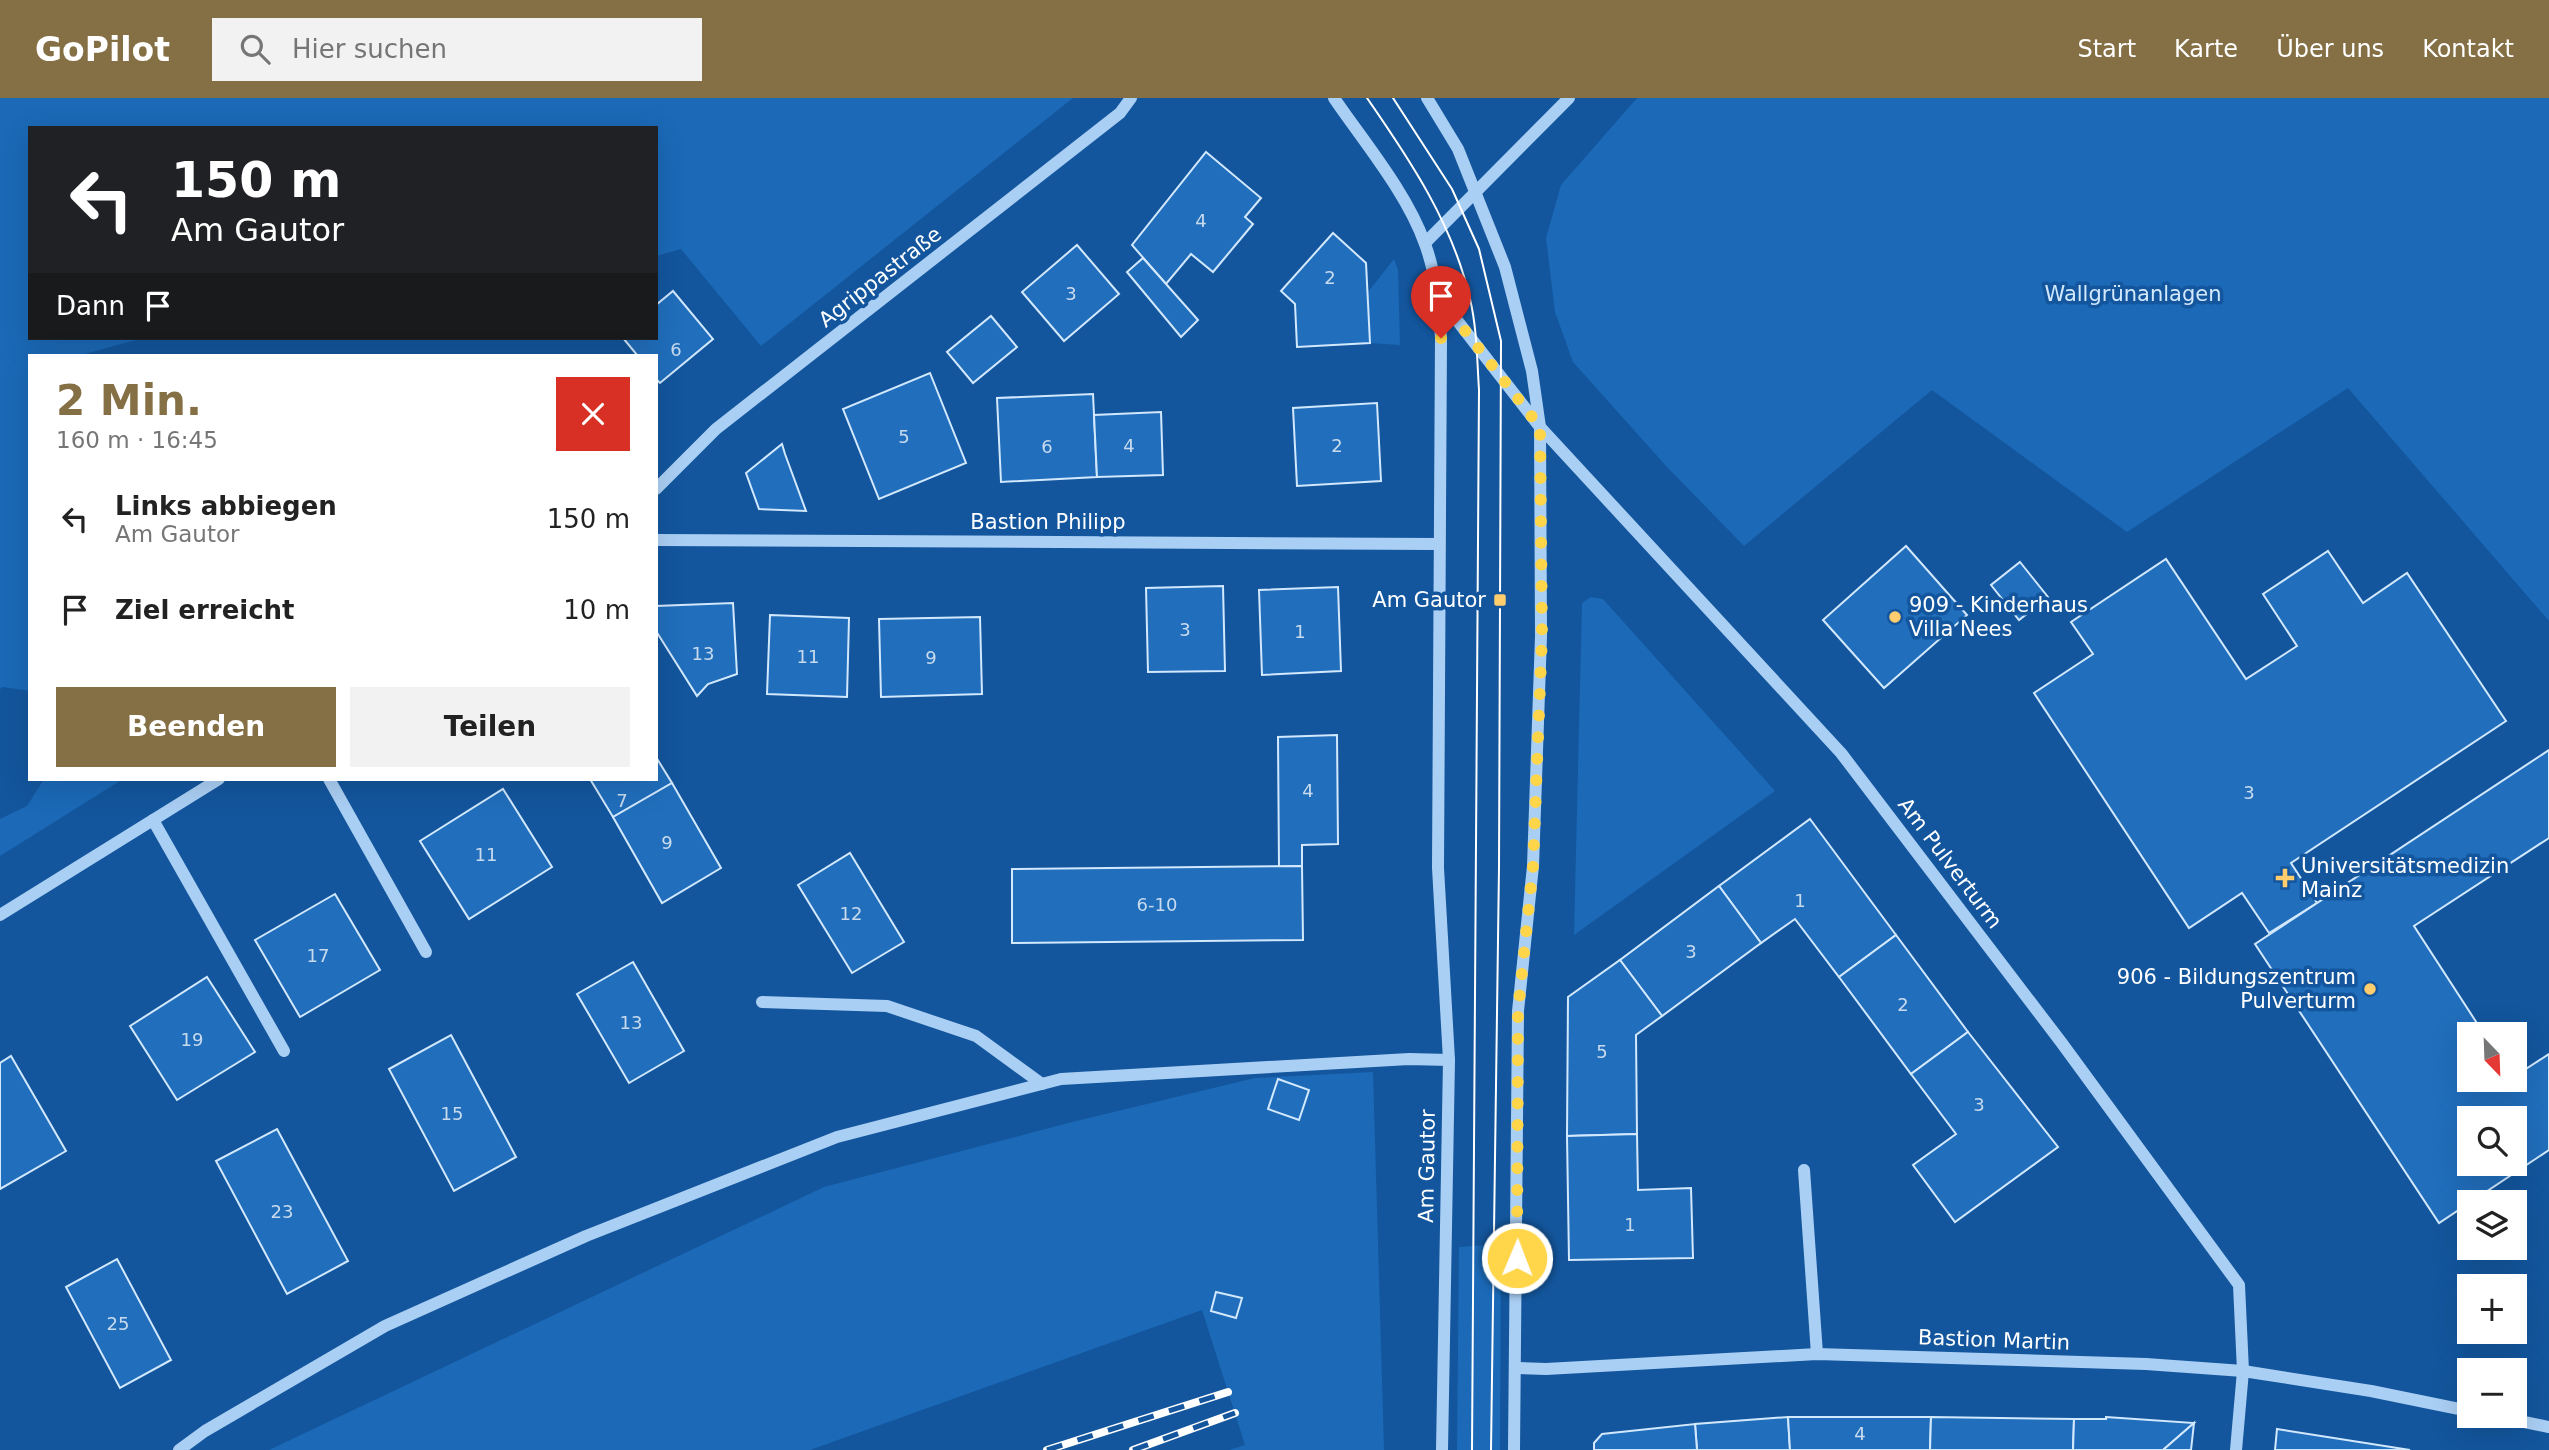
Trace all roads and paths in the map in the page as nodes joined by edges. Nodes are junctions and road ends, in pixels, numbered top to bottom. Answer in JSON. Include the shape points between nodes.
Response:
{"nodes":[{"id":1,"x":1131,"y":98,"type":"edge"},
{"id":2,"x":1334,"y":98,"type":"edge"},
{"id":3,"x":1427,"y":98,"type":"edge"},
{"id":4,"x":1569,"y":98,"type":"edge"},
{"id":5,"x":1477,"y":192,"type":"junction"},
{"id":6,"x":1425,"y":243,"type":"junction"},
{"id":7,"x":1438,"y":296,"type":"junction"},
{"id":8,"x":1540,"y":427,"type":"junction"},
{"id":9,"x":658,"y":487,"type":"edge"},
{"id":10,"x":658,"y":540,"type":"edge"},
{"id":11,"x":1439,"y":544,"type":"junction"},
{"id":12,"x":216,"y":781,"type":"edge"},
{"id":13,"x":330,"y":781,"type":"edge"},
{"id":14,"x":153,"y":820,"type":"junction"},
{"id":15,"x":0,"y":915,"type":"edge"},
{"id":16,"x":426,"y":952,"type":"dead end"},
{"id":17,"x":762,"y":1002,"type":"dead end"},
{"id":18,"x":284,"y":1051,"type":"dead end"},
{"id":19,"x":1448,"y":1060,"type":"junction"},
{"id":20,"x":1042,"y":1084,"type":"junction"},
{"id":21,"x":1804,"y":1170,"type":"dead end"},
{"id":22,"x":1817,"y":1354,"type":"junction"},
{"id":23,"x":1515,"y":1368,"type":"junction"},
{"id":24,"x":2243,"y":1371,"type":"junction"},
{"id":25,"x":2457,"y":1408,"type":"edge"},
{"id":26,"x":2527,"y":1423,"type":"edge"},
{"id":27,"x":2549,"y":1427,"type":"edge"},
{"id":28,"x":179,"y":1450,"type":"edge"},
{"id":29,"x":1442,"y":1450,"type":"edge"},
{"id":30,"x":1514,"y":1450,"type":"edge"},
{"id":31,"x":2236,"y":1450,"type":"edge"}],
"edges":[{"from":1,"to":9,"type":"street","name":"Agrippastraße","via":[[1121,114],[716,429]]},
{"from":2,"to":6,"type":"street","name":"Am Gautor"},
{"from":3,"to":5,"type":"street"},
{"from":4,"to":5,"type":"street"},
{"from":5,"to":6,"type":"street"},
{"from":5,"to":8,"type":"street","via":[[1505,267],[1532,371]]},
{"from":6,"to":7,"type":"street","name":"Am Gautor"},
{"from":7,"to":8,"type":"street","name":"Am Gautor"},
{"from":7,"to":11,"type":"street","name":"Am Gautor"},
{"from":8,"to":23,"type":"street","via":[[1542,636],[1533,866],[1518,1011]]},
{"from":8,"to":24,"type":"street","name":"Am Pulverturm","via":[[1841,753],[2062,1042],[2239,1285]]},
{"from":10,"to":11,"type":"street","name":"Bastion Philipp"},
{"from":11,"to":19,"type":"street","name":"Am Gautor","via":[[1438,868]]},
{"from":12,"to":14,"type":"street"},
{"from":13,"to":16,"type":"street"},
{"from":14,"to":15,"type":"street"},
{"from":14,"to":18,"type":"street"},
{"from":17,"to":20,"type":"street","via":[[887,1006],[976,1036]]},
{"from":19,"to":20,"type":"street","via":[[1061,1079]]},
{"from":19,"to":29,"type":"street","name":"Am Gautor"},
{"from":20,"to":28,"type":"street","via":[[838,1137],[586,1236],[385,1326]]},
{"from":21,"to":22,"type":"street"},
{"from":22,"to":23,"type":"street","name":"Bastion Martin"},
{"from":22,"to":24,"type":"street","name":"Bastion Martin"},
{"from":23,"to":30,"type":"street"},
{"from":24,"to":25,"type":"street","name":"Bastion Martin"},
{"from":24,"to":31,"type":"street","name":"Am Pulverturm"},
{"from":26,"to":27,"type":"street"}]}
